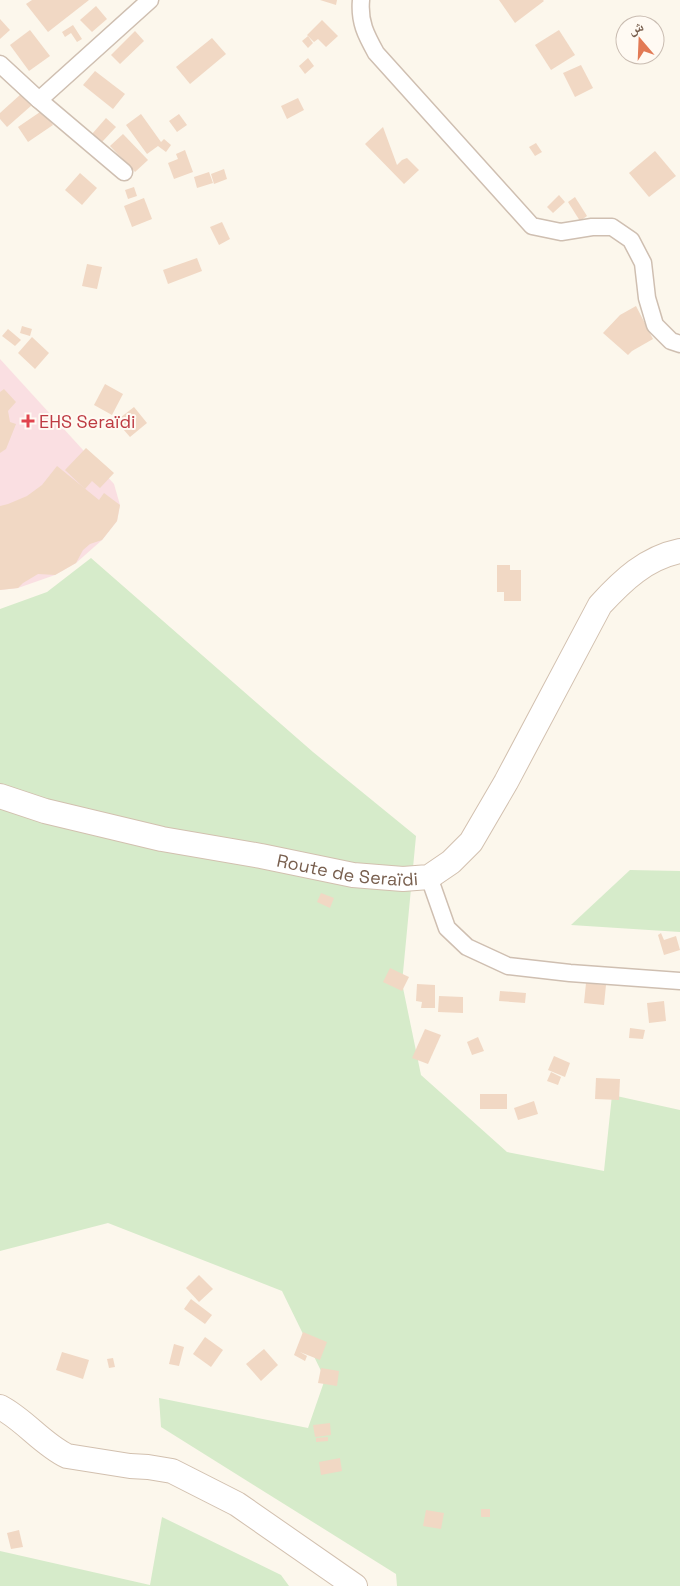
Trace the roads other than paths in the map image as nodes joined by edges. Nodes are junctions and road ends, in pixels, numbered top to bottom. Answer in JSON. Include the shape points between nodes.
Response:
{"nodes":[{"id":1,"x":150,"y":0,"type":"edge"},
{"id":2,"x":361,"y":0,"type":"edge"},
{"id":3,"x":0,"y":64,"type":"edge"},
{"id":4,"x":39,"y":100,"type":"junction"},
{"id":5,"x":124,"y":172,"type":"dead end"},
{"id":6,"x":680,"y":344,"type":"edge"},
{"id":7,"x":680,"y":551,"type":"edge"},
{"id":8,"x":0,"y":796,"type":"edge"},
{"id":9,"x":429,"y":877,"type":"junction"},
{"id":10,"x":680,"y":981,"type":"edge"},
{"id":11,"x":0,"y":1407,"type":"edge"},
{"id":12,"x":355,"y":1586,"type":"edge"}],
"edges":[{"from":1,"to":4,"type":"street"},
{"from":2,"to":6,"type":"street","via":[[363,28],[376,53],[532,226],[561,232],[612,226],[630,240],[643,263],[647,298],[655,325],[671,342]]},
{"from":3,"to":4,"type":"street"},
{"from":4,"to":5,"type":"street"},
{"from":7,"to":9,"type":"main road","name":"Route de Seraïdi","via":[[640,566],[600,604],[471,842],[451,862]]},
{"from":8,"to":9,"type":"main road","name":"Route de Seraïdi","via":[[45,811],[162,840],[354,875],[403,879]]},
{"from":9,"to":10,"type":"street","via":[[447,928],[467,947],[508,966]]},
{"from":11,"to":12,"type":"main road","via":[[67,1456],[162,1469],[182,1476],[237,1504]]}]}
